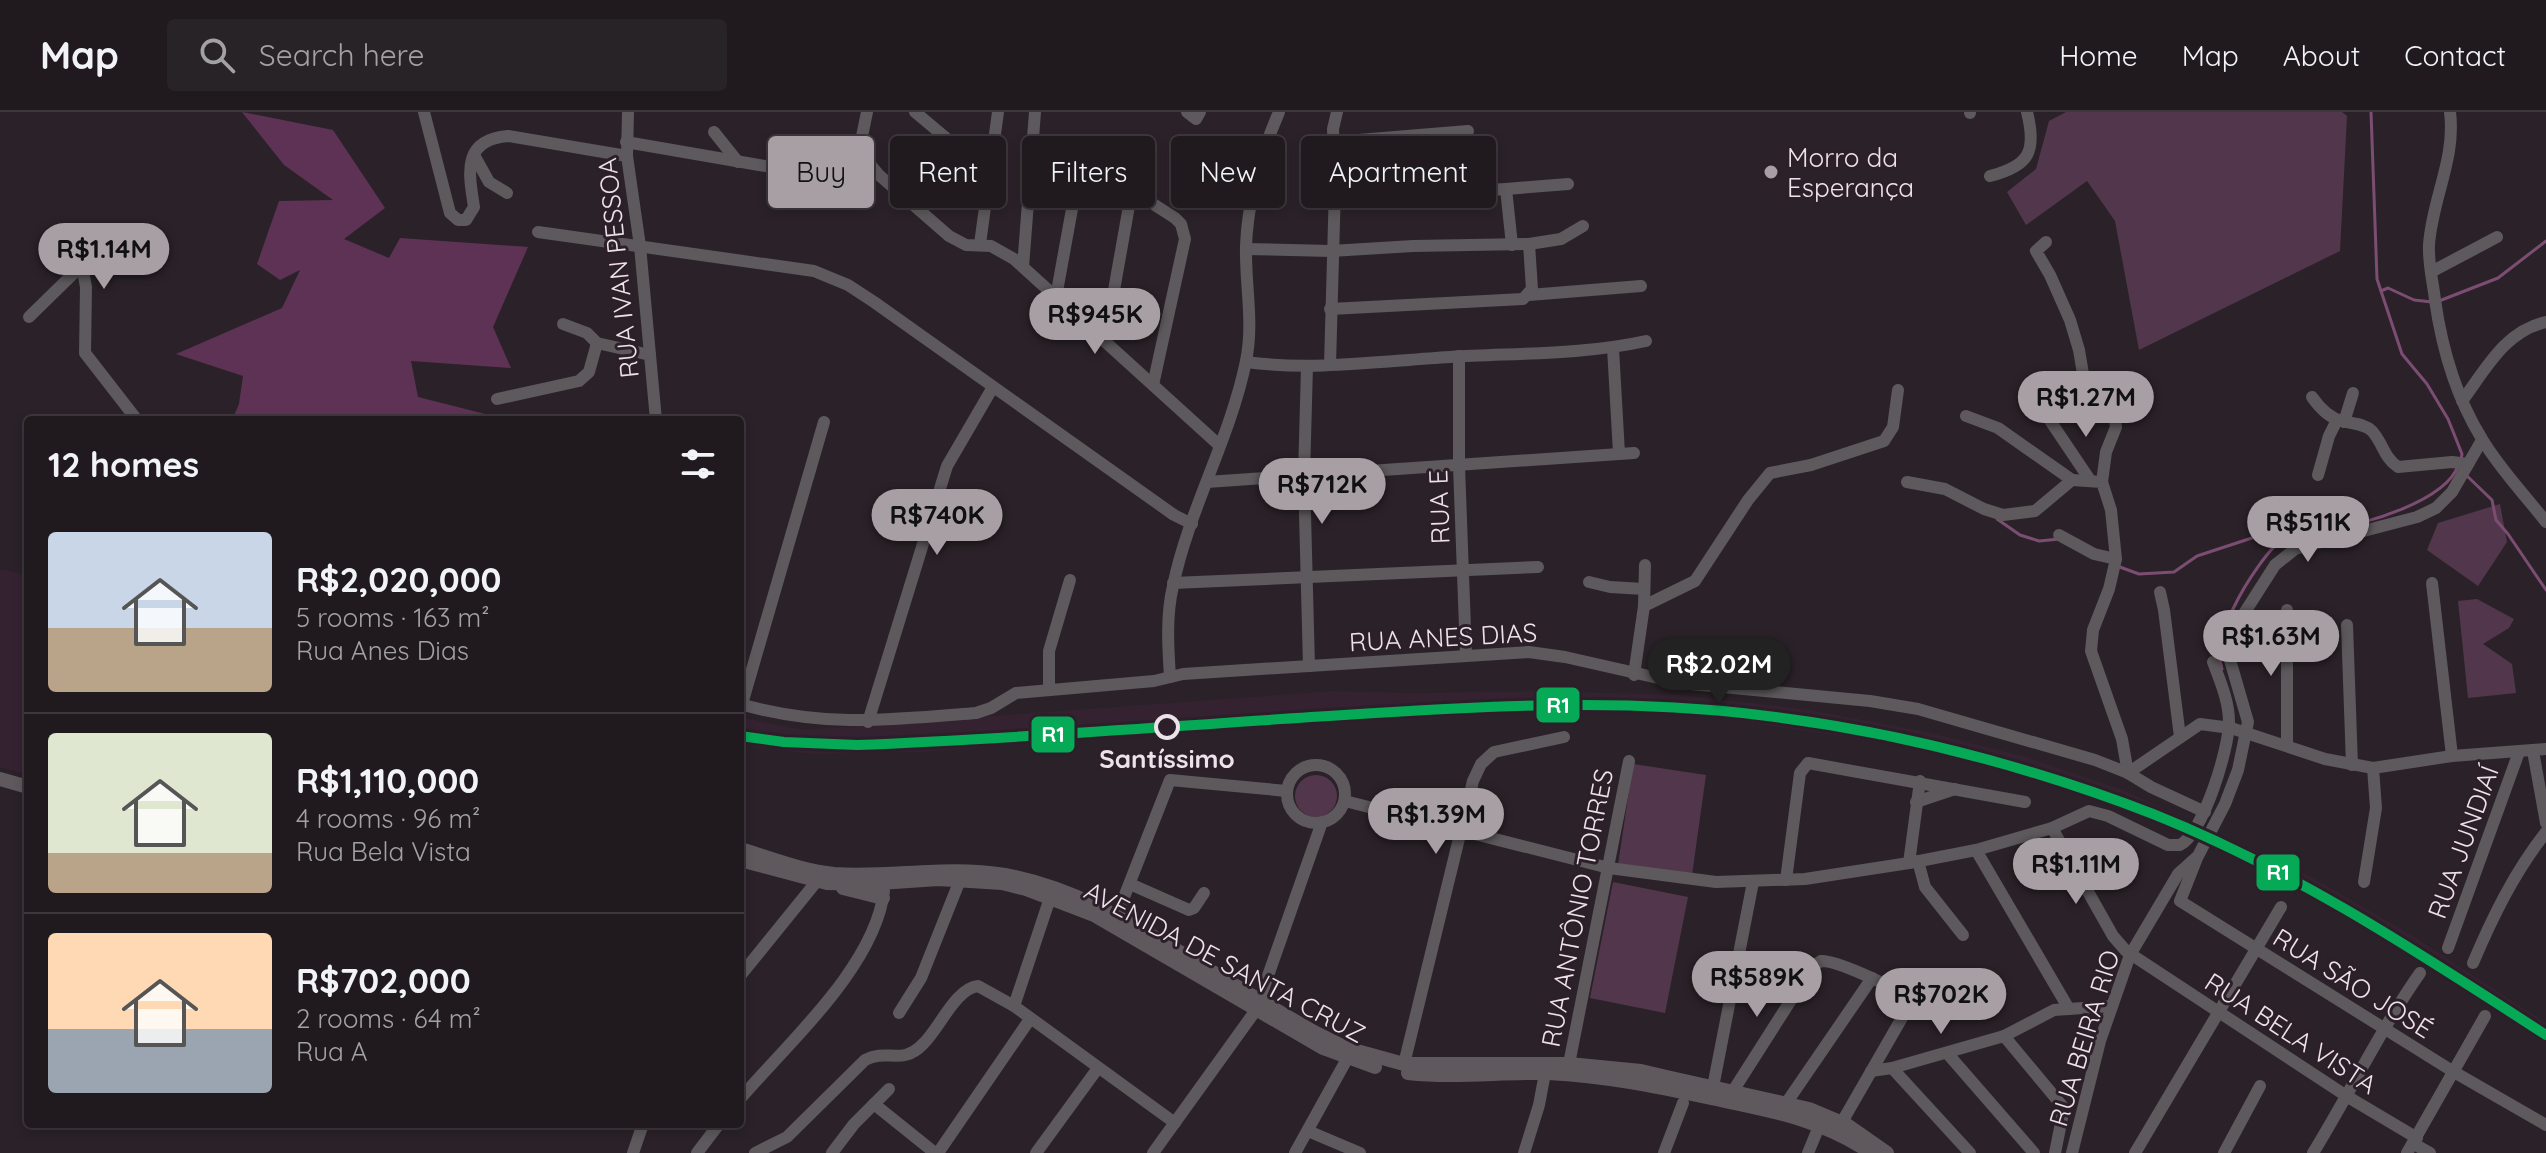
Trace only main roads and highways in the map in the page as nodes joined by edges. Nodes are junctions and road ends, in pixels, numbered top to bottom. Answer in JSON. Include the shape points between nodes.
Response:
{"nodes":[{"id":1,"x":0,"y":779,"type":"edge"},
{"id":2,"x":24,"y":786,"type":"edge"},
{"id":3,"x":0,"y":789,"type":"edge"},
{"id":4,"x":24,"y":796,"type":"edge"},
{"id":5,"x":744,"y":850,"type":"edge"},
{"id":6,"x":744,"y":861,"type":"edge"},
{"id":7,"x":883,"y":885,"type":"junction"},
{"id":8,"x":1258,"y":1005,"type":"junction"},
{"id":9,"x":1871,"y":1153,"type":"edge"},
{"id":10,"x":1887,"y":1153,"type":"edge"}],
"edges":[{"from":1,"to":2,"type":"main road"},
{"from":3,"to":4,"type":"main road"},
{"from":5,"to":7,"type":"main road","name":"AVENIDA DE SANTA CRUZ"},
{"from":6,"to":7,"type":"main road","via":[[822,882]]},
{"from":7,"to":8,"type":"main road","name":"AVENIDA DE SANTA CRUZ","via":[[1002,883],[1050,898],[1113,925]]},
{"from":7,"to":8,"type":"main road","name":"AVENIDA DE SANTA CRUZ","via":[[953,869],[1064,891],[1117,915]]},
{"from":8,"to":9,"type":"main road","name":"AVENIDA DE SANTA CRUZ","via":[[1323,1048],[1374,1067],[1433,1076],[1545,1073],[1639,1081],[1801,1117]]},
{"from":8,"to":10,"type":"main road","name":"AVENIDA DE SANTA CRUZ","via":[[1332,1042],[1404,1064],[1569,1064],[1641,1071],[1787,1102],[1842,1122]]}]}
